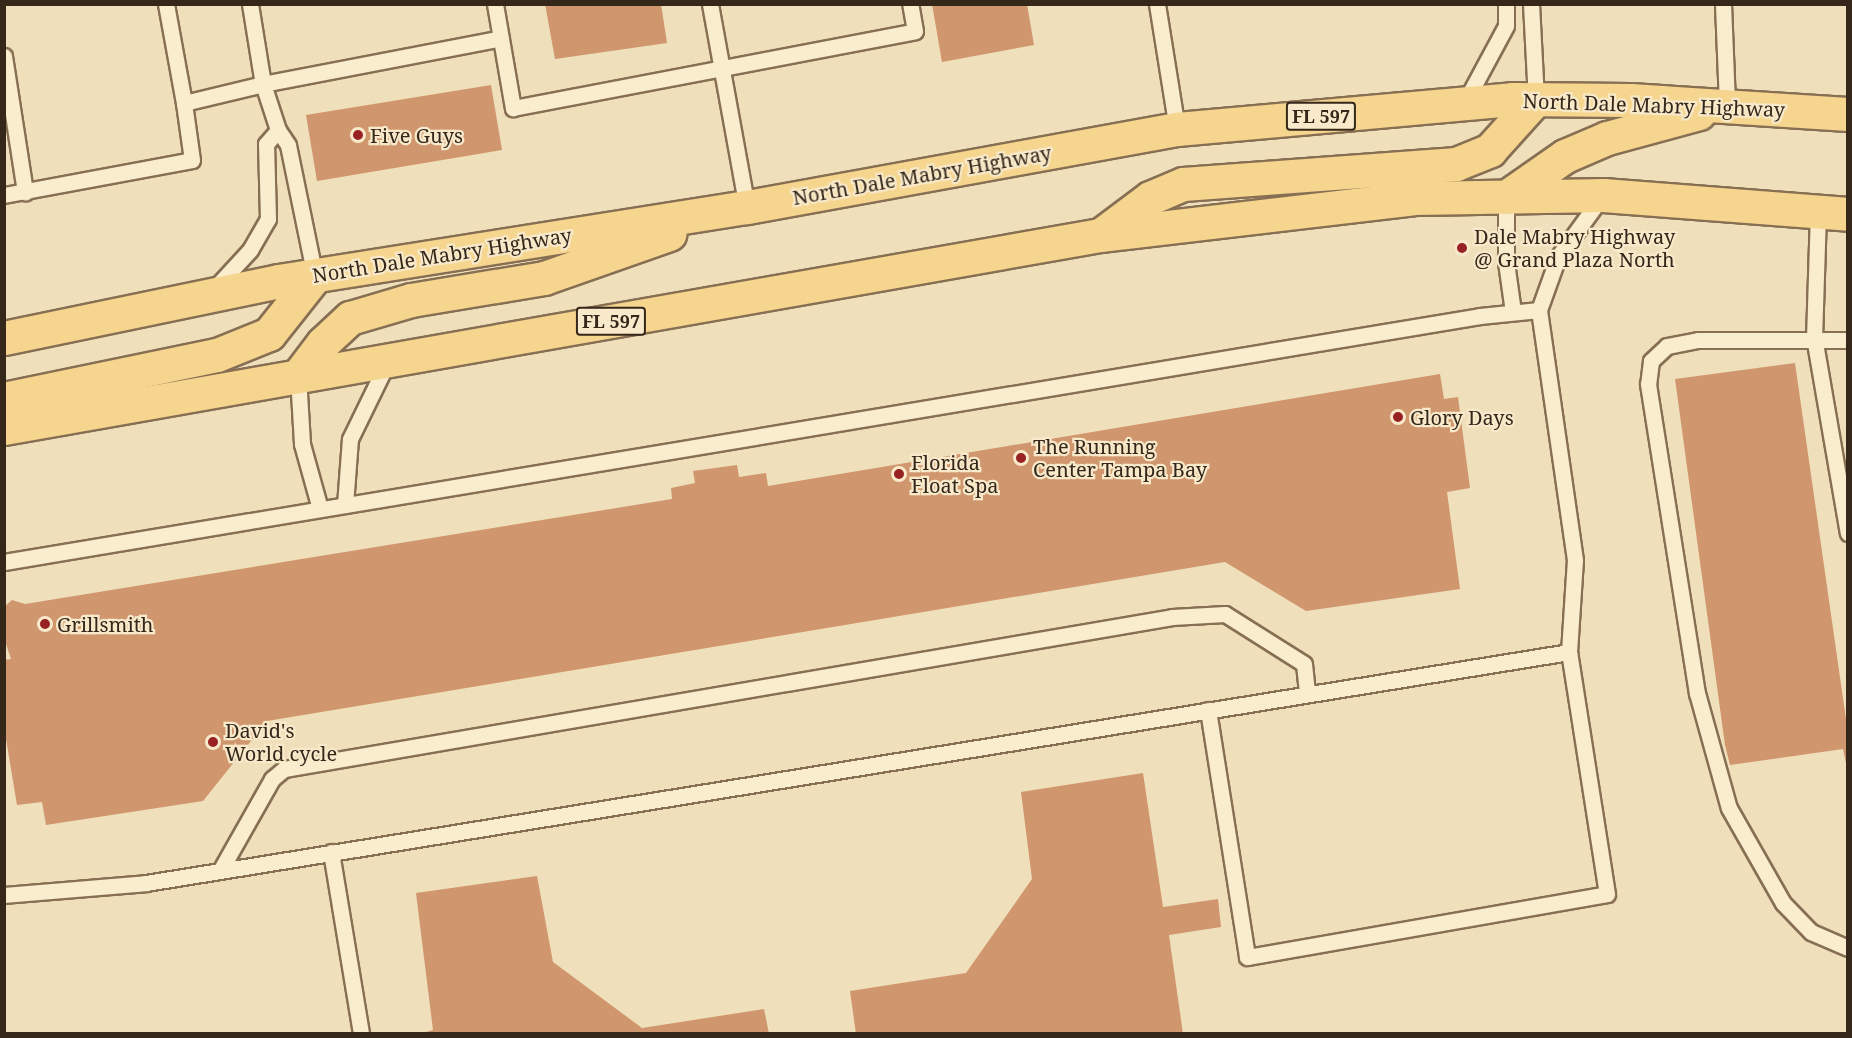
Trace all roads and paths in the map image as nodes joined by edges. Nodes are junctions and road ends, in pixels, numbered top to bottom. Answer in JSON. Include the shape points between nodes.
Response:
{"nodes":[{"id":1,"x":166,"y":4,"type":"edge"},
{"id":2,"x":250,"y":4,"type":"edge"},
{"id":3,"x":495,"y":4,"type":"edge"},
{"id":4,"x":710,"y":4,"type":"edge"},
{"id":5,"x":910,"y":4,"type":"edge"},
{"id":6,"x":1157,"y":4,"type":"edge"},
{"id":7,"x":1506,"y":4,"type":"edge"},
{"id":8,"x":1531,"y":4,"type":"edge"},
{"id":9,"x":1723,"y":4,"type":"edge"},
{"id":10,"x":501,"y":38,"type":"junction"},
{"id":11,"x":4,"y":57,"type":"edge"},
{"id":12,"x":721,"y":70,"type":"junction"},
{"id":13,"x":263,"y":84,"type":"junction"},
{"id":14,"x":1536,"y":99,"type":"junction"},
{"id":15,"x":184,"y":103,"type":"junction"},
{"id":16,"x":1465,"y":103,"type":"junction"},
{"id":17,"x":1727,"y":105,"type":"junction"},
{"id":18,"x":1848,"y":114,"type":"edge"},
{"id":19,"x":1177,"y":129,"type":"junction"},
{"id":20,"x":278,"y":130,"type":"junction"},
{"id":21,"x":25,"y":192,"type":"junction"},
{"id":22,"x":4,"y":195,"type":"edge"},
{"id":23,"x":1603,"y":195,"type":"junction"},
{"id":24,"x":1506,"y":197,"type":"junction"},
{"id":25,"x":747,"y":207,"type":"junction"},
{"id":26,"x":1833,"y":213,"type":"edge"},
{"id":27,"x":1100,"y":235,"type":"junction"},
{"id":28,"x":315,"y":276,"type":"junction"},
{"id":29,"x":205,"y":297,"type":"junction"},
{"id":30,"x":1539,"y":310,"type":"junction"},
{"id":31,"x":1513,"y":312,"type":"junction"},
{"id":32,"x":1814,"y":337,"type":"junction"},
{"id":33,"x":4,"y":338,"type":"edge"},
{"id":34,"x":1848,"y":340,"type":"edge"},
{"id":35,"x":389,"y":359,"type":"junction"},
{"id":36,"x":298,"y":376,"type":"junction"},
{"id":37,"x":4,"y":399,"type":"edge"},
{"id":38,"x":4,"y":428,"type":"edge"},
{"id":39,"x":345,"y":505,"type":"junction"},
{"id":40,"x":320,"y":509,"type":"junction"},
{"id":41,"x":1848,"y":533,"type":"edge"},
{"id":42,"x":4,"y":562,"type":"edge"},
{"id":43,"x":1569,"y":652,"type":"junction"},
{"id":44,"x":1307,"y":694,"type":"junction"},
{"id":45,"x":1208,"y":710,"type":"junction"},
{"id":46,"x":331,"y":852,"type":"junction"},
{"id":47,"x":220,"y":871,"type":"junction"},
{"id":48,"x":4,"y":895,"type":"edge"},
{"id":49,"x":1848,"y":948,"type":"edge"},
{"id":50,"x":361,"y":1034,"type":"edge"}],
"edges":[{"from":1,"to":15,"type":"lane"},
{"from":2,"to":13,"type":"lane"},
{"from":3,"to":10,"type":"lane"},
{"from":4,"to":12,"type":"lane"},
{"from":5,"to":12,"type":"lane","via":[[915,31]]},
{"from":6,"to":19,"type":"lane"},
{"from":7,"to":16,"type":"lane","via":[[1506,26]]},
{"from":8,"to":14,"type":"lane"},
{"from":9,"to":17,"type":"lane"},
{"from":10,"to":12,"type":"lane","via":[[513,108]]},
{"from":10,"to":13,"type":"lane"},
{"from":11,"to":21,"type":"lane"},
{"from":12,"to":25,"type":"lane"},
{"from":13,"to":15,"type":"lane"},
{"from":13,"to":20,"type":"lane"},
{"from":14,"to":16,"type":"main road","name":"North Dale Mabry Highway","number":"FL 597"},
{"from":14,"to":17,"type":"main road","name":"North Dale Mabry Highway","number":"FL 597"},
{"from":14,"to":27,"type":"main road","via":[[1490,150],[1456,164],[1183,184],[1150,198]]},
{"from":15,"to":21,"type":"lane","via":[[192,160]]},
{"from":16,"to":19,"type":"main road","name":"North Dale Mabry Highway","number":"FL 597"},
{"from":17,"to":18,"type":"main road","name":"North Dale Mabry Highway","number":"FL 597"},
{"from":17,"to":24,"type":"main road","via":[[1607,138],[1565,156]]},
{"from":19,"to":25,"type":"main road","name":"North Dale Mabry Highway","number":"FL 597"},
{"from":20,"to":28,"type":"lane","via":[[288,146]]},
{"from":20,"to":29,"type":"lane","via":[[266,144],[268,219],[250,250]]},
{"from":21,"to":22,"type":"lane"},
{"from":23,"to":24,"type":"main road","number":"FL 597"},
{"from":23,"to":26,"type":"main road","number":"FL 597"},
{"from":23,"to":30,"type":"lane","via":[[1558,257]]},
{"from":24,"to":27,"type":"main road","number":"FL 597","via":[[1413,198]]},
{"from":24,"to":31,"type":"lane","via":[[1506,262]]},
{"from":25,"to":28,"type":"main road","name":"North Dale Mabry Highway","number":"FL 597"},
{"from":25,"to":36,"type":"main road","via":[[544,278],[411,300],[350,318],[323,343]]},
{"from":26,"to":32,"type":"lane"},
{"from":27,"to":35,"type":"main road","number":"FL 597"},
{"from":28,"to":29,"type":"main road","name":"North Dale Mabry Highway","number":"FL 597"},
{"from":28,"to":37,"type":"main road","via":[[269,334],[217,355]]},
{"from":29,"to":33,"type":"main road","name":"North Dale Mabry Highway","number":"FL 597"},
{"from":30,"to":31,"type":"lane"},
{"from":30,"to":43,"type":"lane","via":[[1575,560]]},
{"from":31,"to":39,"type":"lane"},
{"from":32,"to":34,"type":"lane"},
{"from":32,"to":41,"type":"lane"},
{"from":32,"to":49,"type":"lane","via":[[1698,340],[1667,346],[1651,361],[1648,384],[1697,693],[1725,797],[1783,903],[1811,932]]},
{"from":35,"to":36,"type":"main road","number":"FL 597"},
{"from":35,"to":39,"type":"lane","via":[[350,439]]},
{"from":36,"to":38,"type":"main road","number":"FL 597"},
{"from":36,"to":40,"type":"lane","via":[[302,444]]},
{"from":39,"to":40,"type":"lane"},
{"from":40,"to":42,"type":"lane"},
{"from":43,"to":44,"type":"lane"},
{"from":43,"to":45,"type":"lane","via":[[1607,894],[1247,957]]},
{"from":44,"to":45,"type":"lane"},
{"from":44,"to":47,"type":"lane","via":[[1308,672],[1304,664],[1225,614],[1172,617],[284,769],[272,779]]},
{"from":45,"to":46,"type":"lane"},
{"from":46,"to":47,"type":"lane"},
{"from":46,"to":50,"type":"lane"},
{"from":47,"to":48,"type":"lane","via":[[146,883]]}]}
